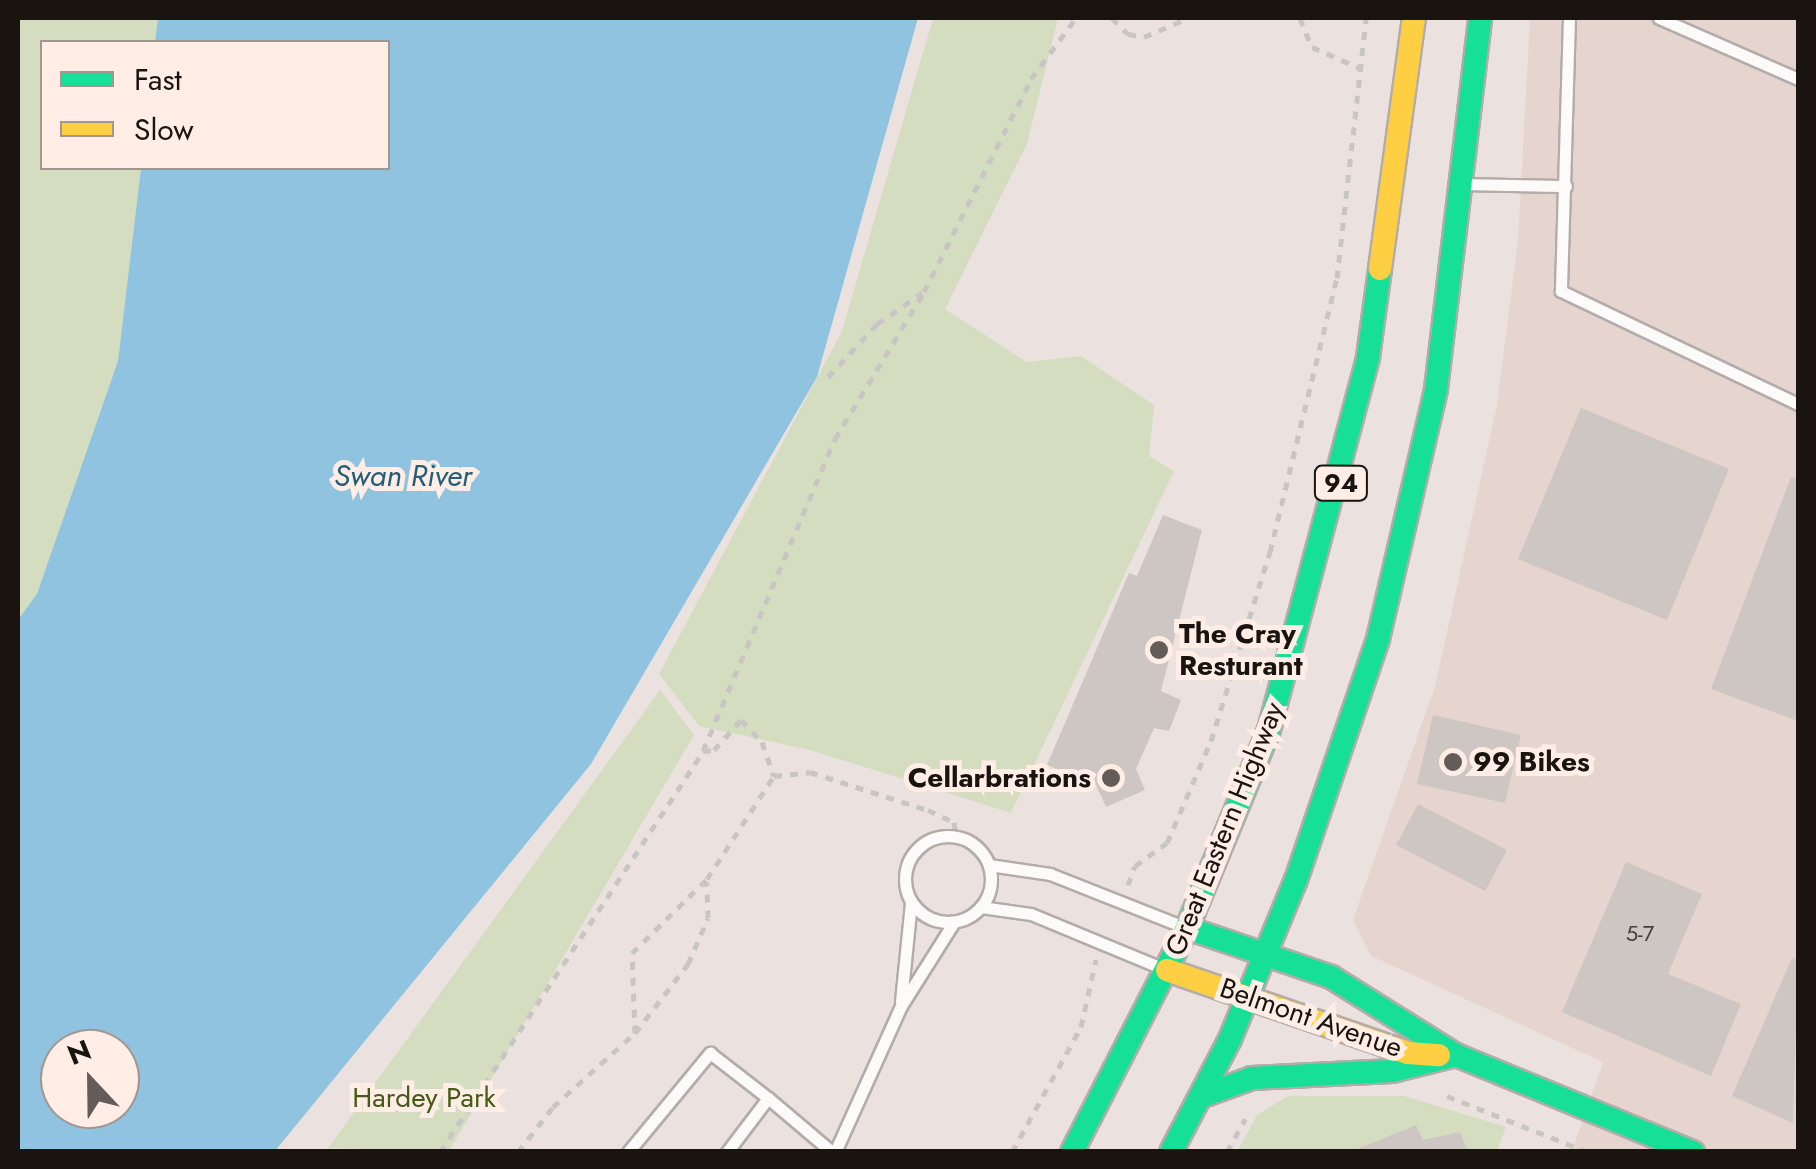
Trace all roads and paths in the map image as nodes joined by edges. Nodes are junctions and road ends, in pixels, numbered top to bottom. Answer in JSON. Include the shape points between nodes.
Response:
{"nodes":[{"id":1,"x":1076,"y":18,"type":"edge"},
{"id":2,"x":1112,"y":18,"type":"edge"},
{"id":3,"x":1188,"y":18,"type":"edge"},
{"id":4,"x":1300,"y":18,"type":"edge"},
{"id":5,"x":1366,"y":18,"type":"edge"},
{"id":6,"x":1414,"y":18,"type":"edge"},
{"id":7,"x":1480,"y":18,"type":"edge"},
{"id":8,"x":1569,"y":18,"type":"edge"},
{"id":9,"x":1659,"y":18,"type":"edge"},
{"id":10,"x":1362,"y":69,"type":"junction"},
{"id":11,"x":1798,"y":78,"type":"edge"},
{"id":12,"x":1462,"y":184,"type":"junction"},
{"id":13,"x":1566,"y":186,"type":"junction"},
{"id":14,"x":924,"y":292,"type":"junction"},
{"id":15,"x":828,"y":377,"type":"dead end"},
{"id":16,"x":1798,"y":404,"type":"edge"},
{"id":17,"x":703,"y":752,"type":"junction"},
{"id":18,"x":774,"y":776,"type":"junction"},
{"id":19,"x":956,"y":837,"type":"junction"},
{"id":20,"x":989,"y":865,"type":"junction"},
{"id":21,"x":1135,"y":866,"type":"dead end"},
{"id":22,"x":707,"y":879,"type":"junction"},
{"id":23,"x":911,"y":902,"type":"junction"},
{"id":24,"x":981,"y":907,"type":"junction"},
{"id":25,"x":954,"y":922,"type":"junction"},
{"id":26,"x":1187,"y":928,"type":"junction"},
{"id":27,"x":1265,"y":954,"type":"junction"},
{"id":28,"x":1168,"y":970,"type":"junction"},
{"id":29,"x":1089,"y":975,"type":"dead end"},
{"id":30,"x":1248,"y":996,"type":"junction"},
{"id":31,"x":900,"y":1006,"type":"junction"},
{"id":32,"x":635,"y":1033,"type":"junction"},
{"id":33,"x":1456,"y":1056,"type":"junction"},
{"id":34,"x":1433,"y":1091,"type":"dead end"},
{"id":35,"x":1200,"y":1097,"type":"junction"},
{"id":36,"x":768,"y":1098,"type":"junction"},
{"id":37,"x":440,"y":1152,"type":"edge"},
{"id":38,"x":518,"y":1152,"type":"edge"},
{"id":39,"x":628,"y":1152,"type":"edge"},
{"id":40,"x":727,"y":1152,"type":"edge"},
{"id":41,"x":833,"y":1152,"type":"edge"},
{"id":42,"x":1012,"y":1152,"type":"edge"},
{"id":43,"x":1072,"y":1152,"type":"edge"},
{"id":44,"x":1171,"y":1152,"type":"edge"},
{"id":45,"x":1588,"y":1152,"type":"edge"},
{"id":46,"x":1692,"y":1152,"type":"edge"}],
"edges":[{"from":1,"to":14,"type":"path","via":[[1030,78]]},
{"from":2,"to":3,"type":"path","via":[[1128,34],[1144,37]]},
{"from":4,"to":10,"type":"path","via":[[1312,47]]},
{"from":5,"to":10,"type":"path"},
{"from":6,"to":26,"type":"main road","name":"Great Eastern Highway","number":"94","via":[[1387,252],[1334,517],[1269,730]]},
{"from":7,"to":12,"type":"main road"},
{"from":8,"to":13,"type":"lane"},
{"from":9,"to":11,"type":"lane"},
{"from":10,"to":21,"type":"path","via":[[1337,278],[1270,552],[1210,741],[1167,844]]},
{"from":12,"to":13,"type":"lane"},
{"from":12,"to":27,"type":"main road","via":[[1436,389],[1405,536],[1324,806]]},
{"from":13,"to":16,"type":"lane","via":[[1560,275],[1570,302]]},
{"from":14,"to":15,"type":"path","via":[[877,324]]},
{"from":14,"to":17,"type":"path","via":[[835,439]]},
{"from":17,"to":18,"type":"path","via":[[714,750],[742,720],[762,742]]},
{"from":17,"to":37,"type":"path"},
{"from":18,"to":19,"type":"path","via":[[810,772],[928,810],[954,822]]},
{"from":18,"to":22,"type":"path"},
{"from":19,"to":20,"type":"lane","via":[[977,846]]},
{"from":19,"to":23,"type":"lane","via":[[928,841],[909,860]]},
{"from":20,"to":24,"type":"lane"},
{"from":20,"to":26,"type":"lane","via":[[1050,874]]},
{"from":22,"to":32,"type":"path","via":[[708,918],[688,964]]},
{"from":22,"to":32,"type":"path","via":[[632,953]]},
{"from":23,"to":25,"type":"lane","via":[[930,918]]},
{"from":23,"to":31,"type":"lane"},
{"from":24,"to":25,"type":"lane"},
{"from":24,"to":28,"type":"lane","via":[[1031,914]]},
{"from":25,"to":31,"type":"lane"},
{"from":26,"to":27,"type":"main road","name":"Belmont Avenue"},
{"from":26,"to":28,"type":"main road","name":"Great Eastern Highway","number":"94"},
{"from":27,"to":30,"type":"main road"},
{"from":27,"to":33,"type":"main road","name":"Belmont Avenue","via":[[1331,977]]},
{"from":28,"to":30,"type":"main road","name":"Belmont Avenue"},
{"from":28,"to":43,"type":"main road","name":"Great Eastern Highway","number":"94"},
{"from":29,"to":42,"type":"path","via":[[1081,1026]]},
{"from":30,"to":33,"type":"main road","name":"Belmont Avenue","via":[[1408,1053]]},
{"from":30,"to":35,"type":"main road"},
{"from":31,"to":41,"type":"lane"},
{"from":32,"to":38,"type":"path","via":[[553,1107]]},
{"from":33,"to":35,"type":"main road","via":[[1392,1071],[1252,1078]]},
{"from":33,"to":46,"type":"main road","name":"Belmont Avenue"},
{"from":34,"to":45,"type":"path"},
{"from":35,"to":44,"type":"main road"},
{"from":36,"to":39,"type":"lane","via":[[710,1053]]},
{"from":36,"to":40,"type":"lane"},
{"from":36,"to":41,"type":"lane"}]}
